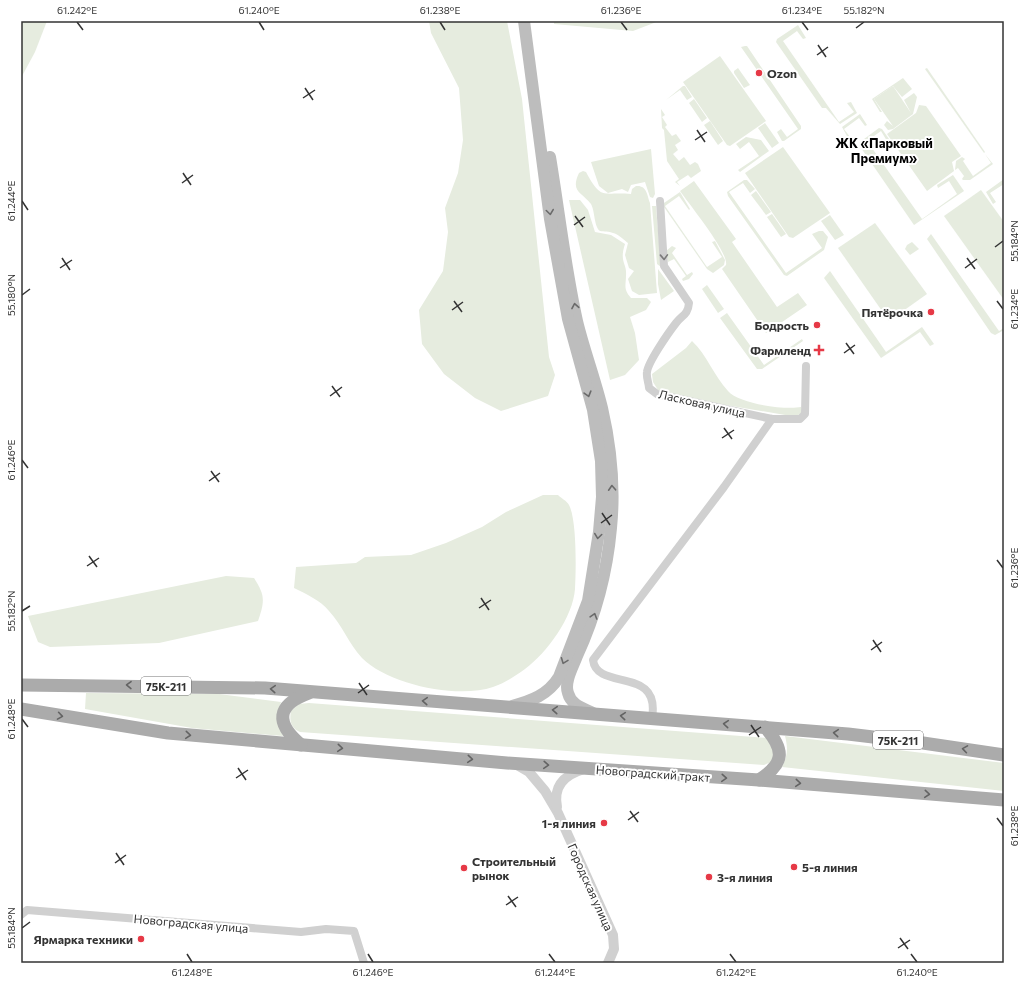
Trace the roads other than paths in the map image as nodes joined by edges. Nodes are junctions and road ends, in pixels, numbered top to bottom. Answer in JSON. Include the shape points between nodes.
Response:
{"nodes":[{"id":1,"x":524,"y":21,"type":"edge"},
{"id":2,"x":532,"y":21,"type":"edge"},
{"id":3,"x":660,"y":201,"type":"dead end"},
{"id":4,"x":806,"y":366,"type":"dead end"},
{"id":5,"x":772,"y":419,"type":"junction"},
{"id":6,"x":21,"y":685,"type":"edge"},
{"id":7,"x":312,"y":692,"type":"junction"},
{"id":8,"x":507,"y":707,"type":"junction"},
{"id":9,"x":21,"y":710,"type":"edge"},
{"id":10,"x":594,"y":713,"type":"junction"},
{"id":11,"x":652,"y":718,"type":"junction"},
{"id":12,"x":765,"y":728,"type":"junction"},
{"id":13,"x":301,"y":745,"type":"junction"},
{"id":14,"x":1004,"y":755,"type":"edge"},
{"id":15,"x":507,"y":763,"type":"junction"},
{"id":16,"x":587,"y":769,"type":"junction"},
{"id":17,"x":759,"y":780,"type":"junction"},
{"id":18,"x":1004,"y":800,"type":"edge"},
{"id":19,"x":558,"y":813,"type":"junction"},
{"id":20,"x":24,"y":912,"type":"edge"},
{"id":21,"x":611,"y":962,"type":"edge"},
{"id":22,"x":364,"y":963,"type":"edge"}],
"edges":[{"from":1,"to":8,"type":"main road","one_way":true,"via":[[550,219],[568,319],[593,410],[601,461],[602,497],[588,601],[558,677],[550,688],[537,698]]},
{"from":10,"to":2,"type":"main road","one_way":true,"via":[[572,702],[567,685],[590,628],[601,591],[610,542],[613,503],[611,466],[602,408],[576,312],[548,148]]},
{"from":3,"to":5,"type":"street","name":"Ласковая улица","one_way":true,"via":[[664,266],[689,304],[689,310],[676,322],[656,353],[647,372],[649,388],[657,394]]},
{"from":4,"to":5,"type":"street","name":"Ласковая улица","via":[[805,414],[800,419]]},
{"from":5,"to":11,"type":"street","via":[[724,487],[593,660],[597,671],[638,683],[652,703]]},
{"from":7,"to":6,"type":"main road","number":"75К-211","one_way":true,"via":[[253,688]]},
{"from":8,"to":7,"type":"main road","number":"75К-211","one_way":true},
{"from":7,"to":13,"type":"main road","via":[[286,705],[282,715],[290,736]]},
{"from":10,"to":8,"type":"main road","number":"75К-211","one_way":true},
{"from":9,"to":13,"type":"main road","name":"Новоградский тракт","one_way":true,"via":[[168,733]]},
{"from":11,"to":10,"type":"main road","number":"75К-211","one_way":true},
{"from":12,"to":11,"type":"main road","number":"75К-211","one_way":true},
{"from":14,"to":12,"type":"main road","number":"75К-211","one_way":true,"via":[[915,742]]},
{"from":12,"to":17,"type":"main road","via":[[774,737],[779,748],[779,760],[772,771]]},
{"from":13,"to":15,"type":"main road","name":"Новоградский тракт","one_way":true},
{"from":15,"to":16,"type":"main road","name":"Новоградский тракт","one_way":true},
{"from":15,"to":19,"type":"street","via":[[519,766],[538,781]]},
{"from":16,"to":17,"type":"main road","name":"Новоградский тракт","one_way":true},
{"from":16,"to":19,"type":"street","via":[[573,772],[562,780],[555,799]]},
{"from":17,"to":18,"type":"main road","name":"Новоградский тракт","one_way":true},
{"from":19,"to":21,"type":"street","name":"Городская улица","via":[[613,935]]},
{"from":20,"to":22,"type":"street","name":"Новоградская улица","via":[[301,932],[326,929],[354,932]]}]}
